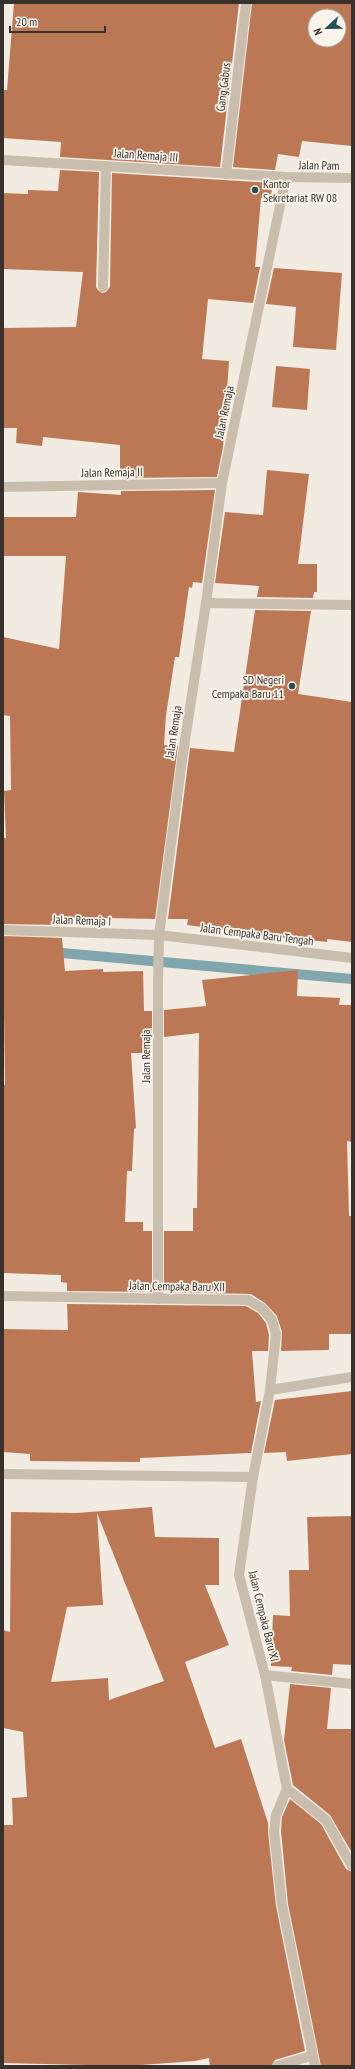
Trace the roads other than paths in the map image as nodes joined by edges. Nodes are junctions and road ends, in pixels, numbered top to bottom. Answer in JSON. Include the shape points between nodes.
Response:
{"nodes":[{"id":1,"x":246,"y":3,"type":"edge"},
{"id":2,"x":3,"y":160,"type":"edge"},
{"id":3,"x":106,"y":166,"type":"junction"},
{"id":4,"x":226,"y":174,"type":"junction"},
{"id":5,"x":286,"y":177,"type":"junction"},
{"id":6,"x":352,"y":178,"type":"edge"},
{"id":7,"x":103,"y":287,"type":"dead end"},
{"id":8,"x":222,"y":483,"type":"junction"},
{"id":9,"x":3,"y":487,"type":"edge"},
{"id":10,"x":206,"y":604,"type":"junction"},
{"id":11,"x":352,"y":605,"type":"edge"},
{"id":12,"x":3,"y":930,"type":"edge"},
{"id":13,"x":159,"y":935,"type":"junction"},
{"id":14,"x":352,"y":958,"type":"edge"},
{"id":15,"x":3,"y":1296,"type":"edge"},
{"id":16,"x":158,"y":1299,"type":"junction"},
{"id":17,"x":352,"y":1377,"type":"edge"},
{"id":18,"x":270,"y":1390,"type":"junction"},
{"id":19,"x":3,"y":1474,"type":"edge"},
{"id":20,"x":254,"y":1477,"type":"junction"},
{"id":21,"x":265,"y":1675,"type":"junction"},
{"id":22,"x":352,"y":1684,"type":"edge"},
{"id":23,"x":287,"y":1789,"type":"junction"},
{"id":24,"x":352,"y":1866,"type":"edge"},
{"id":25,"x":311,"y":2056,"type":"junction"},
{"id":26,"x":277,"y":2066,"type":"edge"},
{"id":27,"x":315,"y":2066,"type":"edge"}],
"edges":[{"from":1,"to":4,"type":"street","name":"Gang Gabus"},
{"from":2,"to":3,"type":"street","name":"Jalan Remaja III"},
{"from":3,"to":4,"type":"street","name":"Jalan Remaja III"},
{"from":3,"to":7,"type":"street"},
{"from":4,"to":5,"type":"street","name":"Jalan Remaja III"},
{"from":5,"to":6,"type":"street","name":"Jalan Pam"},
{"from":5,"to":8,"type":"street","name":"Jalan Remaja"},
{"from":8,"to":9,"type":"street","name":"Jalan Remaja II"},
{"from":8,"to":10,"type":"street","name":"Jalan Remaja"},
{"from":10,"to":11,"type":"street"},
{"from":10,"to":13,"type":"street","name":"Jalan Remaja"},
{"from":12,"to":13,"type":"street","name":"Jalan Remaja I"},
{"from":13,"to":14,"type":"street","name":"Jalan Cempaka Baru Tengah"},
{"from":13,"to":16,"type":"street","name":"Jalan Remaja"},
{"from":15,"to":16,"type":"street","name":"Jalan Cempaka Baru XII"},
{"from":16,"to":18,"type":"street","name":"Jalan Cempaka Baru XII","via":[[248,1300],[262,1308],[272,1320],[276,1334]]},
{"from":17,"to":18,"type":"street"},
{"from":18,"to":20,"type":"street","name":"Jalan Cempaka Baru XI"},
{"from":19,"to":20,"type":"street"},
{"from":20,"to":21,"type":"street","name":"Jalan Cempaka Baru XI","via":[[239,1575]]},
{"from":21,"to":22,"type":"street","name":"Jalan Cempaka Baru XI"},
{"from":21,"to":23,"type":"street"},
{"from":23,"to":24,"type":"street","via":[[326,1820]]},
{"from":23,"to":25,"type":"street","via":[[276,1815],[274,1831],[282,1905]]},
{"from":25,"to":26,"type":"street"},
{"from":25,"to":27,"type":"street"}]}
